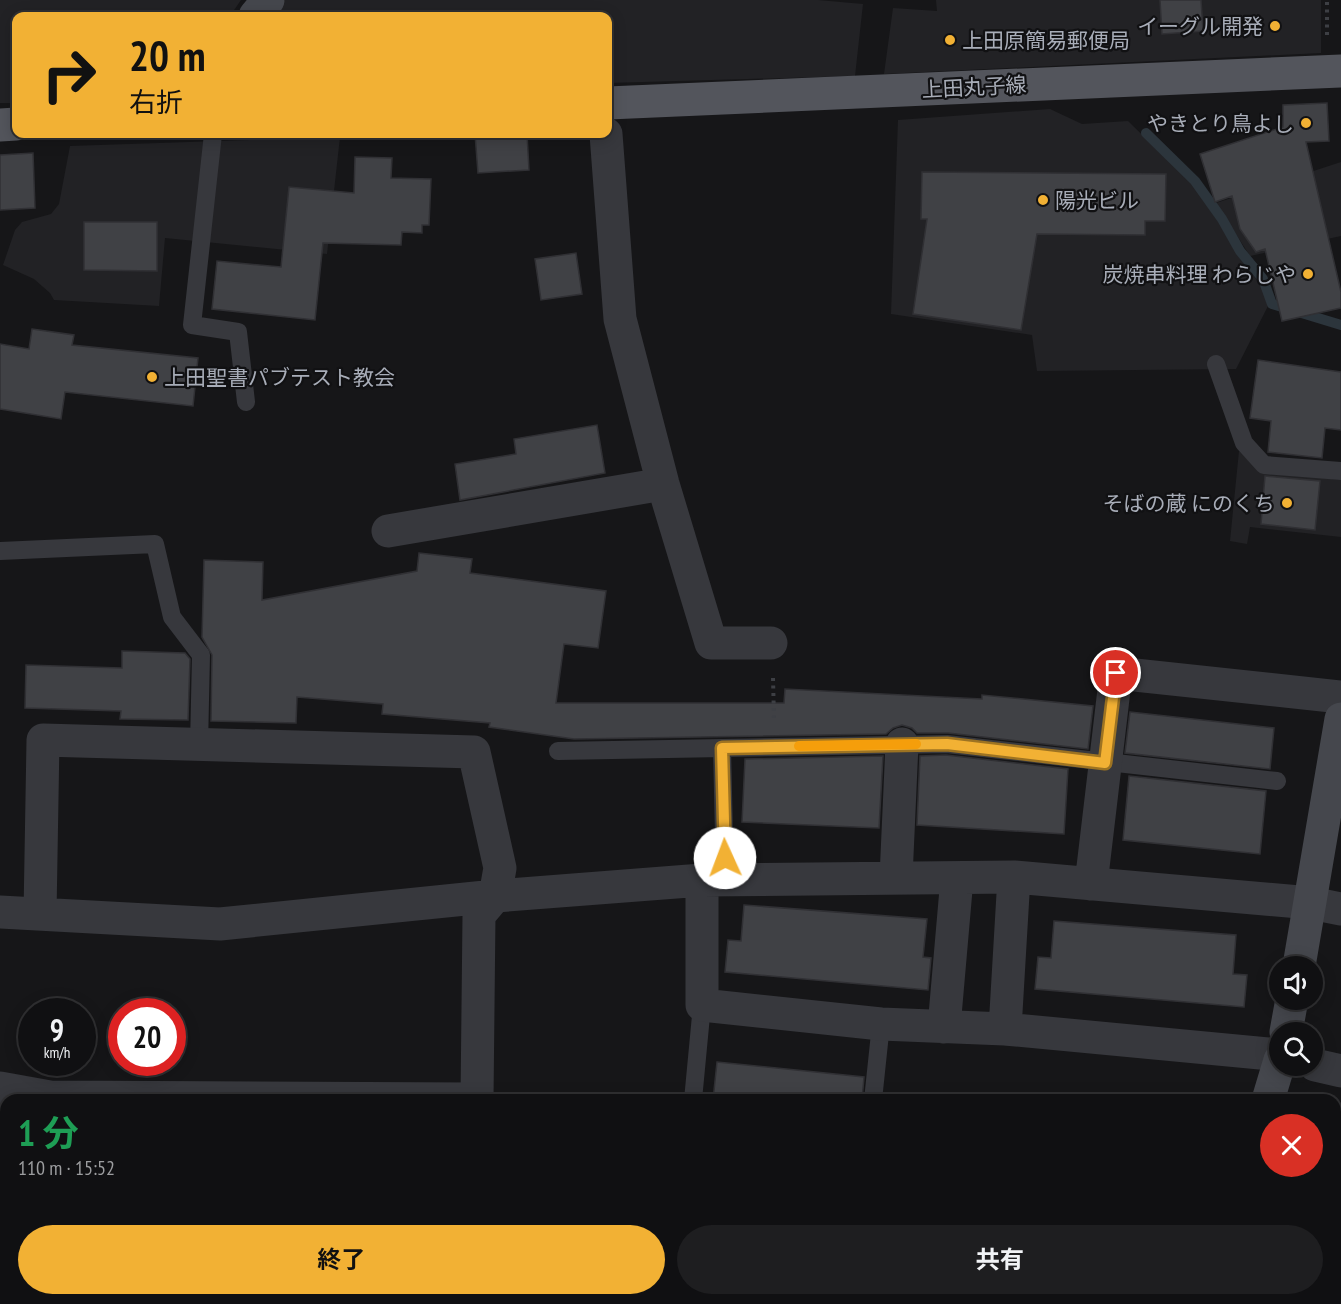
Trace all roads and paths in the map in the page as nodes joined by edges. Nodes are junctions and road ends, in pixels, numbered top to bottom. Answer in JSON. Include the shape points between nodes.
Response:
{"nodes":[{"id":1,"x":268,"y":0,"type":"edge"},
{"id":2,"x":258,"y":12,"type":"edge"},
{"id":3,"x":1341,"y":71,"type":"edge"},
{"id":4,"x":612,"y":103,"type":"edge"},
{"id":5,"x":213,"y":138,"type":"edge"},
{"id":6,"x":606,"y":138,"type":"edge"},
{"id":7,"x":1216,"y":364,"type":"dead end"},
{"id":8,"x":246,"y":402,"type":"dead end"},
{"id":9,"x":1341,"y":471,"type":"edge"},
{"id":10,"x":663,"y":484,"type":"junction"},
{"id":11,"x":388,"y":531,"type":"dead end"},
{"id":12,"x":0,"y":551,"type":"edge"},
{"id":13,"x":771,"y":643,"type":"joint"},
{"id":14,"x":1341,"y":697,"type":"edge"},
{"id":15,"x":1341,"y":719,"type":"edge"},
{"id":16,"x":902,"y":744,"type":"junction"},
{"id":17,"x":199,"y":746,"type":"junction"},
{"id":18,"x":776,"y":746,"type":"junction"},
{"id":19,"x":722,"y":748,"type":"junction"},
{"id":20,"x":558,"y":751,"type":"dead end"},
{"id":21,"x":1105,"y":763,"type":"junction"},
{"id":22,"x":1277,"y":781,"type":"dead end"},
{"id":23,"x":1014,"y":877,"type":"junction"},
{"id":24,"x":896,"y":878,"type":"junction"},
{"id":25,"x":957,"y":878,"type":"junction"},
{"id":26,"x":714,"y":880,"type":"junction"},
{"id":27,"x":1091,"y":884,"type":"junction"},
{"id":28,"x":495,"y":896,"type":"junction"},
{"id":29,"x":1326,"y":906,"type":"edge"},
{"id":30,"x":0,"y":912,"type":"edge"},
{"id":31,"x":40,"y":914,"type":"junction"},
{"id":32,"x":1304,"y":956,"type":"edge"},
{"id":33,"x":702,"y":1005,"type":"junction"},
{"id":34,"x":881,"y":1024,"type":"junction"},
{"id":35,"x":944,"y":1027,"type":"junction"},
{"id":36,"x":1005,"y":1029,"type":"junction"},
{"id":37,"x":1269,"y":1054,"type":"edge"},
{"id":38,"x":1275,"y":1076,"type":"edge"},
{"id":39,"x":0,"y":1088,"type":"edge"},
{"id":40,"x":33,"y":1094,"type":"edge"},
{"id":41,"x":477,"y":1094,"type":"edge"},
{"id":42,"x":694,"y":1094,"type":"edge"},
{"id":43,"x":874,"y":1094,"type":"edge"},
{"id":44,"x":1270,"y":1094,"type":"edge"}],
"edges":[{"from":1,"to":2,"type":"street"},
{"from":3,"to":4,"type":"main road","name":"上田丸子線"},
{"from":5,"to":8,"type":"lane","via":[[192,324],[238,332]]},
{"from":6,"to":10,"type":"street","via":[[620,319]]},
{"from":7,"to":9,"type":"lane","via":[[1244,443],[1264,465]]},
{"from":10,"to":11,"type":"street"},
{"from":10,"to":13,"type":"street","via":[[711,643]]},
{"from":12,"to":17,"type":"lane","via":[[155,544],[172,618],[201,655]]},
{"from":13,"to":18,"type":"path"},
{"from":14,"to":21,"type":"street","via":[[1116,673]]},
{"from":15,"to":29,"type":"street"},
{"from":16,"to":18,"type":"lane"},
{"from":16,"to":21,"type":"lane","via":[[947,744]]},
{"from":16,"to":24,"type":"street"},
{"from":17,"to":28,"type":"street","via":[[474,752],[500,868]]},
{"from":17,"to":31,"type":"street","via":[[43,740]]},
{"from":18,"to":19,"type":"lane"},
{"from":19,"to":20,"type":"lane"},
{"from":19,"to":26,"type":"lane"},
{"from":21,"to":22,"type":"lane"},
{"from":21,"to":27,"type":"street"},
{"from":23,"to":25,"type":"street"},
{"from":23,"to":27,"type":"street"},
{"from":23,"to":36,"type":"street"},
{"from":24,"to":25,"type":"street"},
{"from":24,"to":26,"type":"street"},
{"from":25,"to":35,"type":"street"},
{"from":26,"to":28,"type":"street"},
{"from":26,"to":33,"type":"street"},
{"from":27,"to":29,"type":"street"},
{"from":28,"to":31,"type":"street","via":[[220,924]]},
{"from":28,"to":41,"type":"street","via":[[479,915]]},
{"from":29,"to":32,"type":"street"},
{"from":30,"to":31,"type":"street"},
{"from":33,"to":34,"type":"street"},
{"from":33,"to":42,"type":"lane"},
{"from":34,"to":35,"type":"street"},
{"from":34,"to":43,"type":"lane"},
{"from":35,"to":36,"type":"street"},
{"from":36,"to":37,"type":"street"},
{"from":38,"to":44,"type":"street"},
{"from":39,"to":40,"type":"street"}]}
